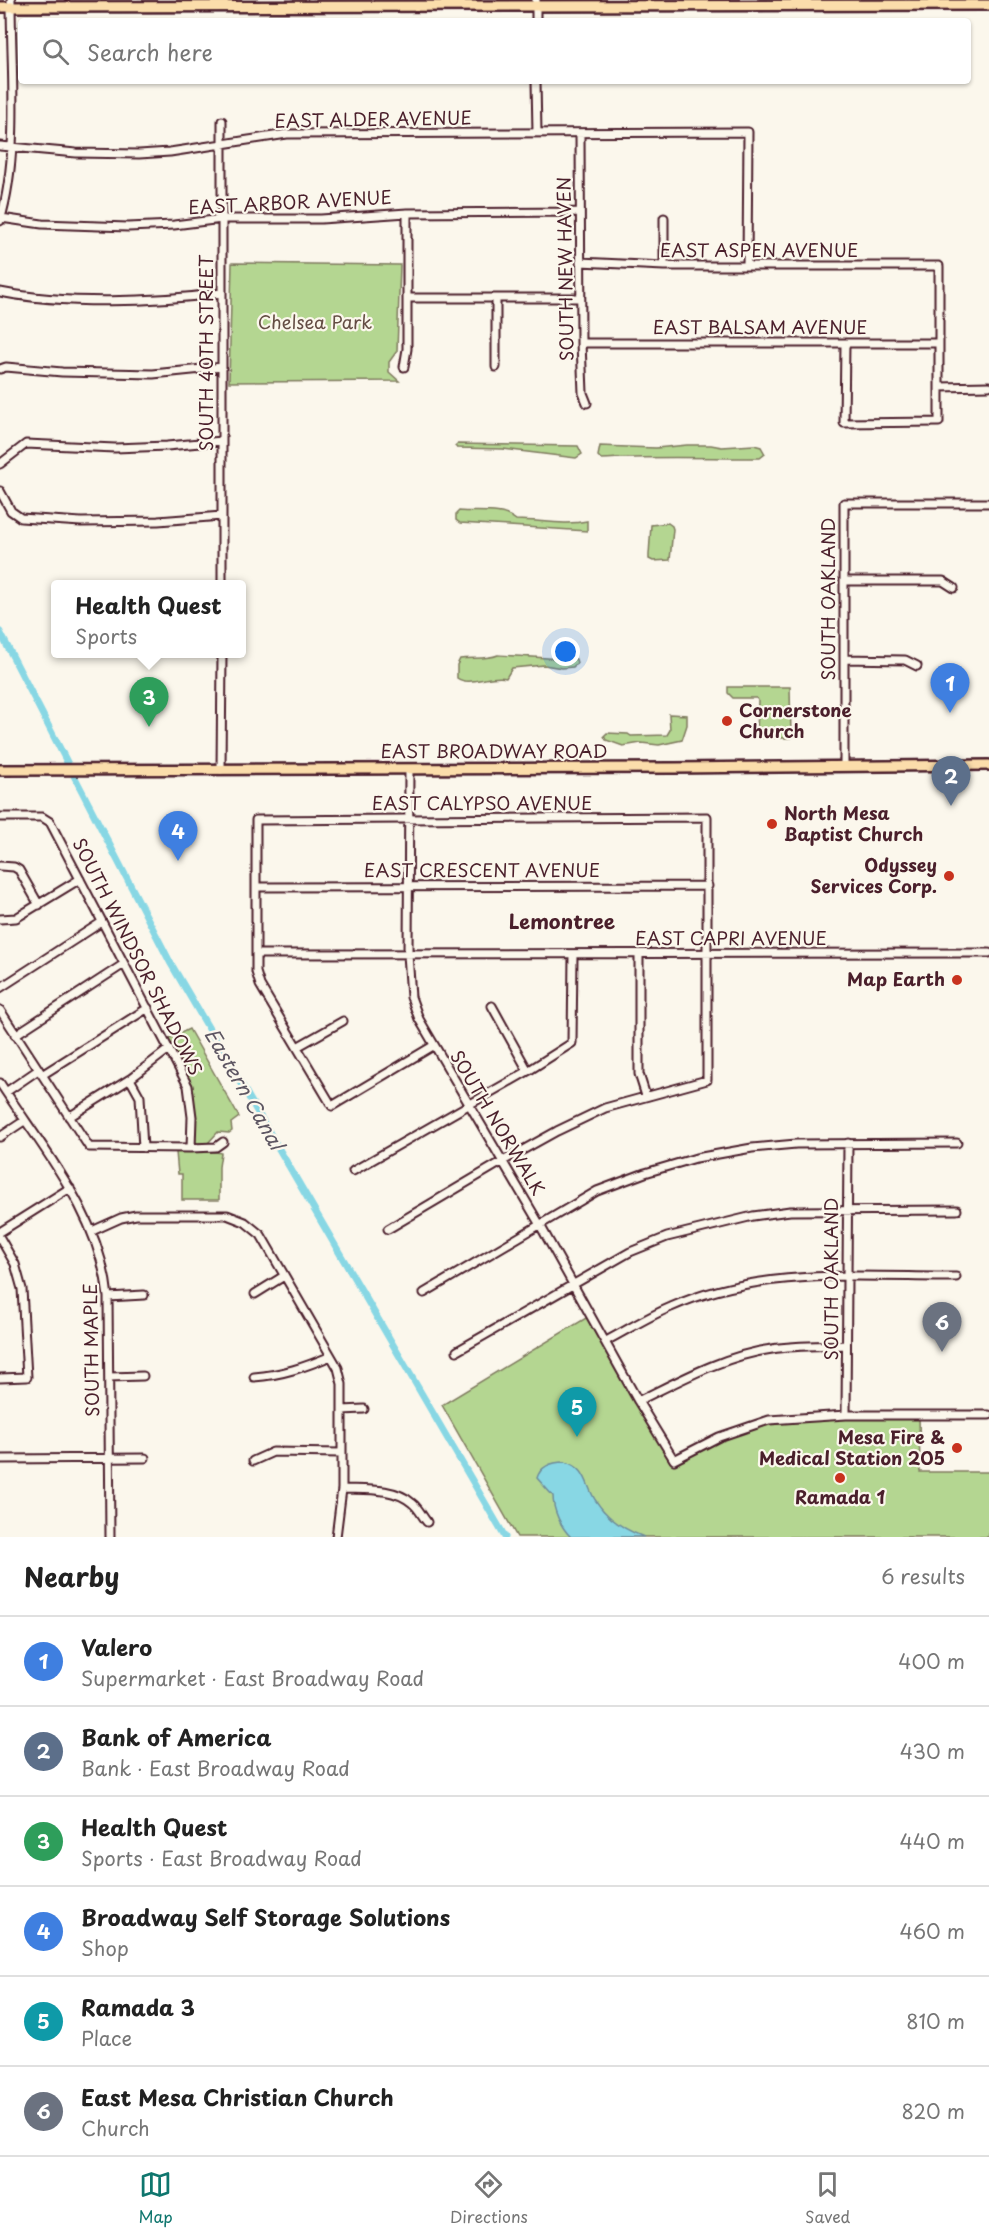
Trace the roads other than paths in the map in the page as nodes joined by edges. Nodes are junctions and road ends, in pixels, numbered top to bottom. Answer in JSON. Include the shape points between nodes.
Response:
{"nodes":[{"id":1,"x":536,"y":3,"type":"edge"},
{"id":2,"x":11,"y":4,"type":"edge"},
{"id":3,"x":989,"y":5,"type":"edge"},
{"id":4,"x":0,"y":7,"type":"edge"},
{"id":5,"x":536,"y":84,"type":"edge"},
{"id":6,"x":222,"y":121,"type":"dead end"},
{"id":7,"x":580,"y":133,"type":"junction"},
{"id":8,"x":537,"y":134,"type":"junction"},
{"id":9,"x":222,"y":144,"type":"junction"},
{"id":10,"x":12,"y":146,"type":"junction"},
{"id":11,"x":0,"y":147,"type":"edge"},
{"id":12,"x":580,"y":212,"type":"junction"},
{"id":13,"x":407,"y":213,"type":"junction"},
{"id":14,"x":664,"y":218,"type":"dead end"},
{"id":15,"x":222,"y":219,"type":"junction"},
{"id":16,"x":1,"y":220,"type":"edge"},
{"id":17,"x":580,"y":262,"type":"junction"},
{"id":18,"x":747,"y":266,"type":"junction"},
{"id":19,"x":664,"y":267,"type":"junction"},
{"id":20,"x":0,"y":292,"type":"edge"},
{"id":21,"x":222,"y":293,"type":"junction"},
{"id":22,"x":407,"y":298,"type":"junction"},
{"id":23,"x":496,"y":298,"type":"junction"},
{"id":24,"x":580,"y":298,"type":"junction"},
{"id":25,"x":581,"y":343,"type":"junction"},
{"id":26,"x":845,"y":343,"type":"junction"},
{"id":27,"x":939,"y":343,"type":"junction"},
{"id":28,"x":222,"y":367,"type":"junction"},
{"id":29,"x":404,"y":367,"type":"dead end"},
{"id":30,"x":496,"y":368,"type":"dead end"},
{"id":31,"x":0,"y":369,"type":"edge"},
{"id":32,"x":989,"y":386,"type":"edge"},
{"id":33,"x":939,"y":387,"type":"junction"},
{"id":34,"x":587,"y":403,"type":"dead end"},
{"id":35,"x":222,"y":441,"type":"junction"},
{"id":36,"x":0,"y":464,"type":"edge"},
{"id":37,"x":0,"y":491,"type":"edge"},
{"id":38,"x":989,"y":503,"type":"edge"},
{"id":39,"x":222,"y":516,"type":"junction"},
{"id":40,"x":222,"y":580,"type":"edge"},
{"id":41,"x":844,"y":581,"type":"junction"},
{"id":42,"x":954,"y":588,"type":"dead end"},
{"id":43,"x":222,"y":658,"type":"edge"},
{"id":44,"x":844,"y":659,"type":"junction"},
{"id":45,"x":917,"y":666,"type":"dead end"},
{"id":46,"x":989,"y":765,"type":"edge"},
{"id":47,"x":844,"y":766,"type":"junction"},
{"id":48,"x":409,"y":769,"type":"junction"},
{"id":49,"x":0,"y":770,"type":"edge"},
{"id":50,"x":221,"y":770,"type":"junction"},
{"id":51,"x":0,"y":817,"type":"edge"},
{"id":52,"x":409,"y":819,"type":"junction"},
{"id":53,"x":0,"y":866,"type":"edge"},
{"id":54,"x":80,"y":879,"type":"junction"},
{"id":55,"x":708,"y":885,"type":"junction"},
{"id":56,"x":408,"y":886,"type":"junction"},
{"id":57,"x":257,"y":887,"type":"junction"},
{"id":58,"x":39,"y":905,"type":"junction"},
{"id":59,"x":0,"y":919,"type":"edge"},
{"id":60,"x":102,"y":922,"type":"junction"},
{"id":61,"x":989,"y":953,"type":"edge"},
{"id":62,"x":257,"y":954,"type":"junction"},
{"id":63,"x":408,"y":954,"type":"junction"},
{"id":64,"x":639,"y":954,"type":"junction"},
{"id":65,"x":707,"y":954,"type":"junction"},
{"id":66,"x":573,"y":955,"type":"junction"},
{"id":67,"x":124,"y":964,"type":"junction"},
{"id":68,"x":0,"y":988,"type":"edge"},
{"id":69,"x":492,"y":1006,"type":"dead end"},
{"id":70,"x":148,"y":1008,"type":"junction"},
{"id":71,"x":0,"y":1010,"type":"edge"},
{"id":72,"x":343,"y":1021,"type":"dead end"},
{"id":73,"x":15,"y":1035,"type":"junction"},
{"id":74,"x":433,"y":1046,"type":"junction"},
{"id":75,"x":297,"y":1047,"type":"junction"},
{"id":76,"x":169,"y":1049,"type":"junction"},
{"id":77,"x":528,"y":1071,"type":"junction"},
{"id":78,"x":40,"y":1073,"type":"junction"},
{"id":79,"x":130,"y":1079,"type":"junction"},
{"id":80,"x":0,"y":1083,"type":"edge"},
{"id":81,"x":6,"y":1092,"type":"junction"},
{"id":82,"x":646,"y":1096,"type":"junction"},
{"id":83,"x":469,"y":1104,"type":"junction"},
{"id":84,"x":69,"y":1117,"type":"junction"},
{"id":85,"x":24,"y":1121,"type":"junction"},
{"id":86,"x":0,"y":1137,"type":"edge"},
{"id":87,"x":223,"y":1142,"type":"dead end"},
{"id":88,"x":848,"y":1143,"type":"junction"},
{"id":89,"x":957,"y":1143,"type":"dead end"},
{"id":90,"x":142,"y":1148,"type":"junction"},
{"id":91,"x":191,"y":1148,"type":"junction"},
{"id":92,"x":503,"y":1161,"type":"junction"},
{"id":93,"x":353,"y":1171,"type":"dead end"},
{"id":94,"x":70,"y":1188,"type":"junction"},
{"id":95,"x":847,"y":1210,"type":"junction"},
{"id":96,"x":957,"y":1210,"type":"dead end"},
{"id":97,"x":540,"y":1225,"type":"junction"},
{"id":98,"x":388,"y":1229,"type":"dead end"},
{"id":99,"x":92,"y":1231,"type":"junction"},
{"id":100,"x":0,"y":1232,"type":"edge"},
{"id":101,"x":0,"y":1238,"type":"edge"},
{"id":102,"x":284,"y":1276,"type":"junction"},
{"id":103,"x":846,"y":1277,"type":"junction"},
{"id":104,"x":956,"y":1277,"type":"dead end"},
{"id":105,"x":572,"y":1285,"type":"junction"},
{"id":106,"x":424,"y":1293,"type":"dead end"},
{"id":107,"x":255,"y":1294,"type":"dead end"},
{"id":108,"x":144,"y":1295,"type":"dead end"},
{"id":109,"x":108,"y":1298,"type":"junction"},
{"id":110,"x":606,"y":1341,"type":"junction"},
{"id":111,"x":846,"y":1345,"type":"junction"},
{"id":112,"x":457,"y":1351,"type":"dead end"},
{"id":113,"x":331,"y":1356,"type":"junction"},
{"id":114,"x":143,"y":1376,"type":"dead end"},
{"id":115,"x":0,"y":1377,"type":"edge"},
{"id":116,"x":109,"y":1377,"type":"junction"},
{"id":117,"x":254,"y":1377,"type":"dead end"},
{"id":118,"x":638,"y":1401,"type":"junction"},
{"id":119,"x":364,"y":1409,"type":"dead end"},
{"id":120,"x":342,"y":1410,"type":"junction"},
{"id":121,"x":846,"y":1415,"type":"junction"},
{"id":122,"x":989,"y":1415,"type":"edge"},
{"id":123,"x":342,"y":1453,"type":"junction"},
{"id":124,"x":145,"y":1458,"type":"dead end"},
{"id":125,"x":0,"y":1459,"type":"edge"},
{"id":126,"x":110,"y":1459,"type":"junction"},
{"id":127,"x":252,"y":1461,"type":"dead end"},
{"id":128,"x":342,"y":1489,"type":"junction"},
{"id":129,"x":427,"y":1522,"type":"dead end"},
{"id":130,"x":110,"y":1537,"type":"edge"},
{"id":131,"x":336,"y":1537,"type":"edge"}],
"edges":[{"from":1,"to":2,"type":"main road"},
{"from":1,"to":3,"type":"main road"},
{"from":2,"to":4,"type":"main road"},
{"from":2,"to":10,"type":"street"},
{"from":5,"to":8,"type":"street"},
{"from":6,"to":9,"type":"street","name":"SOUTH 40TH STREET"},
{"from":7,"to":8,"type":"street","name":"EAST ALDER AVENUE"},
{"from":7,"to":12,"type":"street","name":"SOUTH NEW HAVEN"},
{"from":7,"to":18,"type":"street","name":"EAST ALDER AVENUE","via":[[748,132]]},
{"from":8,"to":9,"type":"street","name":"EAST ALDER AVENUE","via":[[286,134]]},
{"from":9,"to":10,"type":"street","name":"EAST ALDER AVENUE","via":[[139,154]]},
{"from":9,"to":15,"type":"street","name":"SOUTH 40TH STREET"},
{"from":10,"to":11,"type":"street","name":"EAST ALDER AVENUE"},
{"from":10,"to":16,"type":"street"},
{"from":12,"to":13,"type":"street","name":"EAST ARBOR AVENUE"},
{"from":12,"to":17,"type":"street","name":"SOUTH NEW HAVEN"},
{"from":13,"to":15,"type":"street","name":"EAST ARBOR AVENUE","via":[[321,219]]},
{"from":13,"to":22,"type":"street"},
{"from":14,"to":19,"type":"street"},
{"from":15,"to":16,"type":"street","name":"EAST ARBOR AVENUE","via":[[128,227]]},
{"from":15,"to":21,"type":"street","name":"SOUTH 40TH STREET"},
{"from":17,"to":19,"type":"street","name":"EAST ASPEN AVENUE"},
{"from":17,"to":24,"type":"street","name":"SOUTH NEW HAVEN"},
{"from":18,"to":19,"type":"street","name":"EAST ASPEN AVENUE"},
{"from":18,"to":27,"type":"street","name":"EAST ASPEN AVENUE","via":[[939,267]]},
{"from":20,"to":21,"type":"street","via":[[88,300]]},
{"from":21,"to":28,"type":"street","name":"SOUTH 40TH STREET"},
{"from":22,"to":23,"type":"street"},
{"from":22,"to":29,"type":"street"},
{"from":23,"to":24,"type":"street"},
{"from":23,"to":30,"type":"street"},
{"from":24,"to":25,"type":"street","name":"SOUTH NEW HAVEN"},
{"from":25,"to":26,"type":"street","name":"EAST BALSAM AVENUE"},
{"from":25,"to":34,"type":"street","name":"SOUTH NEW HAVEN"},
{"from":26,"to":27,"type":"street","name":"EAST BALSAM AVENUE"},
{"from":26,"to":33,"type":"street","via":[[844,423],[939,422]]},
{"from":27,"to":33,"type":"street"},
{"from":28,"to":31,"type":"street","via":[[153,374]]},
{"from":28,"to":35,"type":"street","name":"SOUTH 40TH STREET"},
{"from":32,"to":33,"type":"street"},
{"from":35,"to":36,"type":"street","via":[[115,448],[26,444]]},
{"from":35,"to":39,"type":"street","name":"SOUTH 40TH STREET"},
{"from":37,"to":39,"type":"street","via":[[11,511],[21,518],[81,522]]},
{"from":38,"to":41,"type":"street","name":"SOUTH OAKLAND","via":[[844,503]]},
{"from":39,"to":40,"type":"street","name":"SOUTH 40TH STREET"},
{"from":41,"to":42,"type":"street","via":[[943,581]]},
{"from":41,"to":44,"type":"street","name":"SOUTH OAKLAND"},
{"from":43,"to":50,"type":"street"},
{"from":44,"to":45,"type":"street","via":[[905,660]]},
{"from":44,"to":47,"type":"street","name":"SOUTH OAKLAND"},
{"from":46,"to":47,"type":"main road","name":"EAST BROADWAY ROAD"},
{"from":47,"to":48,"type":"main road","name":"EAST BROADWAY ROAD"},
{"from":48,"to":50,"type":"main road","name":"EAST BROADWAY ROAD"},
{"from":48,"to":52,"type":"street","name":"SOUTH NORWALK"},
{"from":49,"to":50,"type":"main road","name":"EAST BROADWAY ROAD"},
{"from":51,"to":54,"type":"street","name":"SOUTH WINDSOR SHADOWS","via":[[50,822]]},
{"from":52,"to":55,"type":"street","name":"EAST CALYPSO AVENUE","via":[[707,817]]},
{"from":52,"to":56,"type":"street","name":"SOUTH NORWALK"},
{"from":52,"to":57,"type":"street","name":"EAST CALYPSO AVENUE","via":[[256,820]]},
{"from":53,"to":58,"type":"street","via":[[19,870]]},
{"from":54,"to":58,"type":"street"},
{"from":54,"to":60,"type":"street","name":"SOUTH WINDSOR SHADOWS"},
{"from":55,"to":56,"type":"street","name":"EAST CRESCENT AVENUE"},
{"from":55,"to":65,"type":"street"},
{"from":56,"to":57,"type":"street","name":"EAST CRESCENT AVENUE"},
{"from":56,"to":63,"type":"street","name":"SOUTH NORWALK"},
{"from":57,"to":62,"type":"street"},
{"from":58,"to":59,"type":"street","via":[[16,918]]},
{"from":60,"to":67,"type":"street","name":"SOUTH WINDSOR SHADOWS"},
{"from":60,"to":68,"type":"street"},
{"from":61,"to":65,"type":"street","name":"EAST CAPRI AVENUE"},
{"from":62,"to":63,"type":"street","name":"EAST CAPRI AVENUE"},
{"from":62,"to":75,"type":"street","via":[[260,985]]},
{"from":63,"to":66,"type":"street","name":"EAST CAPRI AVENUE"},
{"from":63,"to":74,"type":"street","name":"SOUTH NORWALK","via":[[411,997]]},
{"from":64,"to":65,"type":"street","name":"EAST CAPRI AVENUE"},
{"from":64,"to":66,"type":"street","name":"EAST CAPRI AVENUE"},
{"from":64,"to":82,"type":"street","via":[[639,1074]]},
{"from":65,"to":82,"type":"street","via":[[707,1080]]},
{"from":66,"to":77,"type":"street","via":[[572,1043]]},
{"from":67,"to":70,"type":"street","name":"SOUTH WINDSOR SHADOWS"},
{"from":67,"to":73,"type":"street"},
{"from":69,"to":77,"type":"street"},
{"from":70,"to":76,"type":"street","name":"SOUTH WINDSOR SHADOWS"},
{"from":70,"to":78,"type":"street"},
{"from":71,"to":73,"type":"street"},
{"from":72,"to":75,"type":"street"},
{"from":73,"to":78,"type":"street"},
{"from":74,"to":75,"type":"street","via":[[332,1106]]},
{"from":74,"to":83,"type":"street","name":"SOUTH NORWALK"},
{"from":76,"to":79,"type":"street"},
{"from":76,"to":91,"type":"street","name":"SOUTH WINDSOR SHADOWS","via":[[188,1086]]},
{"from":77,"to":83,"type":"street"},
{"from":78,"to":81,"type":"street"},
{"from":78,"to":84,"type":"street"},
{"from":79,"to":84,"type":"street"},
{"from":79,"to":90,"type":"street","via":[[140,1097]]},
{"from":80,"to":81,"type":"street","name":"SOUTH MAPLE"},
{"from":81,"to":85,"type":"street","name":"SOUTH MAPLE"},
{"from":82,"to":92,"type":"street","via":[[605,1108]]},
{"from":83,"to":92,"type":"street","name":"SOUTH NORWALK"},
{"from":83,"to":93,"type":"street"},
{"from":84,"to":90,"type":"street","via":[[89,1147]]},
{"from":85,"to":86,"type":"street"},
{"from":85,"to":94,"type":"street","name":"SOUTH MAPLE"},
{"from":87,"to":91,"type":"street","via":[[216,1147]]},
{"from":88,"to":89,"type":"street"},
{"from":88,"to":95,"type":"street","name":"SOUTH OAKLAND"},
{"from":88,"to":97,"type":"street","via":[[752,1148],[696,1158],[597,1191]]},
{"from":90,"to":91,"type":"street"},
{"from":92,"to":97,"type":"street","name":"SOUTH NORWALK"},
{"from":92,"to":98,"type":"street"},
{"from":94,"to":99,"type":"street","name":"SOUTH MAPLE"},
{"from":94,"to":100,"type":"street"},
{"from":95,"to":96,"type":"street"},
{"from":95,"to":103,"type":"street","name":"SOUTH OAKLAND"},
{"from":95,"to":105,"type":"street","via":[[790,1211],[708,1225],[630,1252]]},
{"from":97,"to":105,"type":"street","name":"SOUTH NORWALK"},
{"from":97,"to":106,"type":"street"},
{"from":99,"to":102,"type":"street","via":[[136,1215],[227,1215],[261,1235]]},
{"from":99,"to":109,"type":"street","name":"SOUTH MAPLE","via":[[106,1274]]},
{"from":101,"to":115,"type":"street","via":[[15,1264],[22,1289],[27,1377]]},
{"from":102,"to":107,"type":"street"},
{"from":102,"to":113,"type":"street"},
{"from":103,"to":104,"type":"street"},
{"from":103,"to":110,"type":"street","via":[[757,1282],[712,1293],[672,1306]]},
{"from":103,"to":111,"type":"street","name":"SOUTH OAKLAND"},
{"from":105,"to":110,"type":"street","name":"SOUTH NORWALK"},
{"from":105,"to":112,"type":"street"},
{"from":108,"to":109,"type":"street"},
{"from":109,"to":116,"type":"street","name":"SOUTH MAPLE"},
{"from":110,"to":118,"type":"street","name":"SOUTH NORWALK"},
{"from":111,"to":118,"type":"street","via":[[771,1349],[737,1356]]},
{"from":111,"to":121,"type":"street","name":"SOUTH OAKLAND"},
{"from":113,"to":117,"type":"street","via":[[299,1370]]},
{"from":113,"to":120,"type":"street","via":[[342,1384]]},
{"from":114,"to":116,"type":"street"},
{"from":116,"to":126,"type":"street","name":"SOUTH MAPLE"},
{"from":118,"to":121,"type":"street","name":"SOUTH NORWALK","via":[[674,1460],[719,1437],[769,1420]]},
{"from":119,"to":120,"type":"street"},
{"from":120,"to":123,"type":"street"},
{"from":121,"to":122,"type":"street"},
{"from":123,"to":127,"type":"street","via":[[273,1452]]},
{"from":123,"to":128,"type":"street"},
{"from":124,"to":126,"type":"street"},
{"from":125,"to":126,"type":"street"},
{"from":126,"to":130,"type":"street","name":"SOUTH MAPLE"},
{"from":128,"to":129,"type":"street","via":[[397,1494],[412,1503]]},
{"from":128,"to":131,"type":"street"}]}
